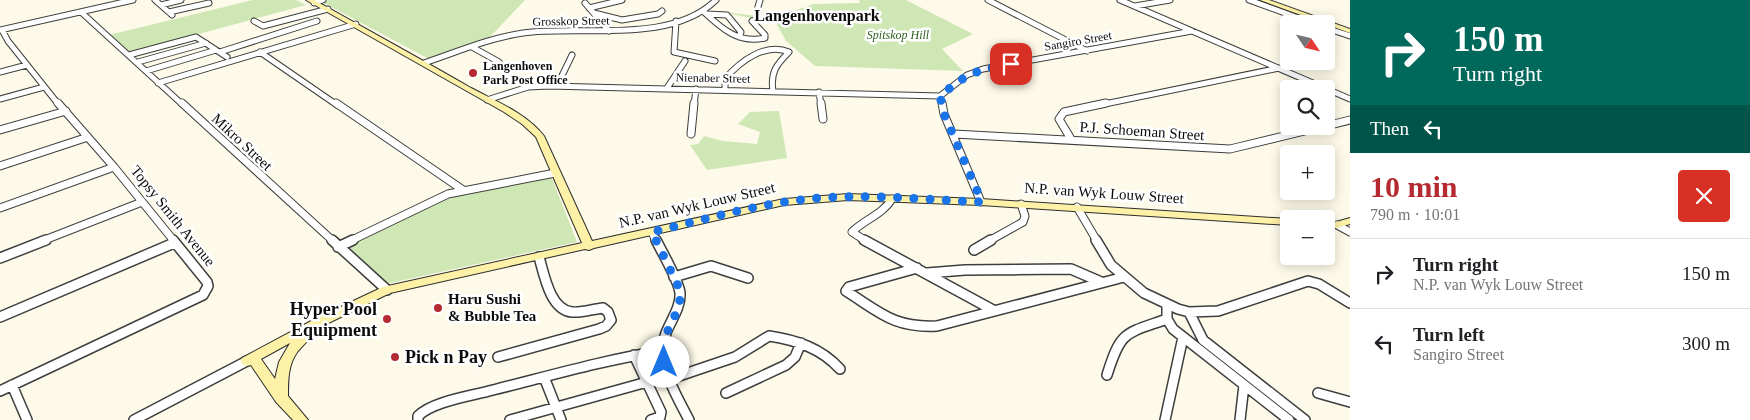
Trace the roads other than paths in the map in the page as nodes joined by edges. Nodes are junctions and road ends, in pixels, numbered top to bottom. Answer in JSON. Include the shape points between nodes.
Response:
{"nodes":[{"id":1,"x":133,"y":0,"type":"edge"},
{"id":2,"x":155,"y":0,"type":"edge"},
{"id":3,"x":181,"y":0,"type":"edge"},
{"id":4,"x":323,"y":0,"type":"edge"},
{"id":5,"x":622,"y":0,"type":"edge"},
{"id":6,"x":716,"y":0,"type":"edge"},
{"id":7,"x":760,"y":0,"type":"edge"},
{"id":8,"x":988,"y":0,"type":"edge"},
{"id":9,"x":1120,"y":0,"type":"edge"},
{"id":10,"x":1170,"y":0,"type":"edge"},
{"id":11,"x":1250,"y":0,"type":"edge"},
{"id":12,"x":1263,"y":0,"type":"edge"},
{"id":13,"x":312,"y":1,"type":"edge"},
{"id":14,"x":209,"y":3,"type":"dead end"},
{"id":15,"x":585,"y":4,"type":"dead end"},
{"id":16,"x":161,"y":5,"type":"junction"},
{"id":17,"x":1134,"y":6,"type":"junction"},
{"id":18,"x":590,"y":8,"type":"junction"},
{"id":19,"x":328,"y":9,"type":"junction"},
{"id":20,"x":757,"y":10,"type":"dead end"},
{"id":21,"x":662,"y":11,"type":"dead end"},
{"id":22,"x":81,"y":12,"type":"junction"},
{"id":23,"x":594,"y":13,"type":"junction"},
{"id":24,"x":705,"y":13,"type":"junction"},
{"id":25,"x":1291,"y":15,"type":"edge"},
{"id":26,"x":254,"y":21,"type":"dead end"},
{"id":27,"x":317,"y":21,"type":"dead end"},
{"id":28,"x":676,"y":21,"type":"junction"},
{"id":29,"x":752,"y":21,"type":"dead end"},
{"id":30,"x":356,"y":24,"type":"junction"},
{"id":31,"x":263,"y":26,"type":"junction"},
{"id":32,"x":1,"y":30,"type":"edge"},
{"id":33,"x":609,"y":31,"type":"junction"},
{"id":34,"x":1192,"y":31,"type":"junction"},
{"id":35,"x":1335,"y":31,"type":"edge"},
{"id":36,"x":1350,"y":31,"type":"edge"},
{"id":37,"x":277,"y":35,"type":"junction"},
{"id":38,"x":1350,"y":36,"type":"edge"},
{"id":39,"x":739,"y":37,"type":"junction"},
{"id":40,"x":206,"y":43,"type":"junction"},
{"id":41,"x":291,"y":43,"type":"junction"},
{"id":42,"x":472,"y":47,"type":"junction"},
{"id":43,"x":218,"y":51,"type":"junction"},
{"id":44,"x":260,"y":52,"type":"junction"},
{"id":45,"x":1087,"y":52,"type":"junction"},
{"id":46,"x":130,"y":55,"type":"junction"},
{"id":47,"x":572,"y":55,"type":"dead end"},
{"id":48,"x":227,"y":57,"type":"dead end"},
{"id":49,"x":684,"y":61,"type":"dead end"},
{"id":50,"x":715,"y":61,"type":"dead end"},
{"id":51,"x":138,"y":62,"type":"junction"},
{"id":52,"x":499,"y":62,"type":"dead end"},
{"id":53,"x":424,"y":63,"type":"junction"},
{"id":54,"x":27,"y":65,"type":"junction"},
{"id":55,"x":1279,"y":68,"type":"junction"},
{"id":56,"x":146,"y":71,"type":"junction"},
{"id":57,"x":0,"y":72,"type":"edge"},
{"id":58,"x":158,"y":83,"type":"junction"},
{"id":59,"x":557,"y":86,"type":"junction"},
{"id":60,"x":44,"y":87,"type":"junction"},
{"id":61,"x":667,"y":88,"type":"junction"},
{"id":62,"x":696,"y":89,"type":"junction"},
{"id":63,"x":725,"y":90,"type":"junction"},
{"id":64,"x":774,"y":90,"type":"junction"},
{"id":65,"x":820,"y":92,"type":"junction"},
{"id":66,"x":940,"y":96,"type":"junction"},
{"id":67,"x":0,"y":99,"type":"edge"},
{"id":68,"x":1350,"y":99,"type":"edge"},
{"id":69,"x":487,"y":100,"type":"junction"},
{"id":70,"x":66,"y":111,"type":"junction"},
{"id":71,"x":823,"y":119,"type":"dead end"},
{"id":72,"x":1350,"y":120,"type":"edge"},
{"id":73,"x":1335,"y":124,"type":"edge"},
{"id":74,"x":0,"y":130,"type":"edge"},
{"id":75,"x":691,"y":134,"type":"dead end"},
{"id":76,"x":954,"y":134,"type":"junction"},
{"id":77,"x":1291,"y":135,"type":"edge"},
{"id":78,"x":88,"y":137,"type":"junction"},
{"id":79,"x":1071,"y":139,"type":"junction"},
{"id":80,"x":0,"y":166,"type":"edge"},
{"id":81,"x":114,"y":167,"type":"junction"},
{"id":82,"x":555,"y":173,"type":"junction"},
{"id":83,"x":463,"y":190,"type":"junction"},
{"id":84,"x":892,"y":199,"type":"junction"},
{"id":85,"x":142,"y":202,"type":"junction"},
{"id":86,"x":982,"y":202,"type":"junction"},
{"id":87,"x":1021,"y":204,"type":"junction"},
{"id":88,"x":1076,"y":207,"type":"junction"},
{"id":89,"x":0,"y":208,"type":"edge"},
{"id":90,"x":1280,"y":221,"type":"edge"},
{"id":91,"x":1350,"y":221,"type":"edge"},
{"id":92,"x":1335,"y":224,"type":"edge"},
{"id":93,"x":1335,"y":226,"type":"edge"},
{"id":94,"x":652,"y":232,"type":"junction"},
{"id":95,"x":1350,"y":232,"type":"edge"},
{"id":96,"x":174,"y":243,"type":"junction"},
{"id":97,"x":589,"y":246,"type":"junction"},
{"id":98,"x":338,"y":247,"type":"junction"},
{"id":99,"x":974,"y":250,"type":"dead end"},
{"id":100,"x":0,"y":258,"type":"edge"},
{"id":101,"x":539,"y":258,"type":"junction"},
{"id":102,"x":917,"y":268,"type":"junction"},
{"id":103,"x":926,"y":273,"type":"junction"},
{"id":104,"x":674,"y":277,"type":"junction"},
{"id":105,"x":1124,"y":277,"type":"junction"},
{"id":106,"x":748,"y":278,"type":"dead end"},
{"id":107,"x":1101,"y":282,"type":"junction"},
{"id":108,"x":387,"y":290,"type":"junction"},
{"id":109,"x":1350,"y":303,"type":"edge"},
{"id":110,"x":1167,"y":306,"type":"junction"},
{"id":111,"x":993,"y":310,"type":"junction"},
{"id":112,"x":1189,"y":312,"type":"junction"},
{"id":113,"x":0,"y":318,"type":"edge"},
{"id":114,"x":1167,"y":320,"type":"junction"},
{"id":115,"x":319,"y":322,"type":"junction"},
{"id":116,"x":1183,"y":337,"type":"junction"},
{"id":117,"x":802,"y":343,"type":"junction"},
{"id":118,"x":661,"y":351,"type":"junction"},
{"id":119,"x":634,"y":355,"type":"junction"},
{"id":120,"x":498,"y":357,"type":"dead end"},
{"id":121,"x":250,"y":359,"type":"junction"},
{"id":122,"x":840,"y":369,"type":"dead end"},
{"id":123,"x":1107,"y":375,"type":"dead end"},
{"id":124,"x":544,"y":377,"type":"junction"},
{"id":125,"x":670,"y":379,"type":"junction"},
{"id":126,"x":647,"y":382,"type":"junction"},
{"id":127,"x":12,"y":385,"type":"junction"},
{"id":128,"x":1244,"y":385,"type":"junction"},
{"id":129,"x":0,"y":391,"type":"edge"},
{"id":130,"x":726,"y":393,"type":"dead end"},
{"id":131,"x":1318,"y":393,"type":"dead end"},
{"id":132,"x":281,"y":398,"type":"junction"},
{"id":133,"x":1350,"y":402,"type":"edge"},
{"id":134,"x":555,"y":407,"type":"junction"},
{"id":135,"x":27,"y":420,"type":"edge"},
{"id":136,"x":134,"y":420,"type":"edge"},
{"id":137,"x":300,"y":420,"type":"edge"},
{"id":138,"x":418,"y":420,"type":"edge"},
{"id":139,"x":510,"y":420,"type":"edge"},
{"id":140,"x":561,"y":420,"type":"edge"},
{"id":141,"x":651,"y":420,"type":"edge"},
{"id":142,"x":689,"y":420,"type":"edge"},
{"id":143,"x":1165,"y":420,"type":"edge"},
{"id":144,"x":1240,"y":420,"type":"edge"},
{"id":145,"x":1288,"y":420,"type":"edge"},
{"id":146,"x":1305,"y":420,"type":"edge"}],
"edges":[{"from":1,"to":22,"type":"street"},
{"from":2,"to":16,"type":"street"},
{"from":3,"to":16,"type":"street"},
{"from":4,"to":13,"type":"street"},
{"from":5,"to":18,"type":"street"},
{"from":6,"to":24,"type":"street","name":"Grosskop Street"},
{"from":7,"to":20,"type":"street"},
{"from":8,"to":45,"type":"street"},
{"from":9,"to":17,"type":"street"},
{"from":10,"to":17,"type":"street"},
{"from":11,"to":25,"type":"street"},
{"from":12,"to":36,"type":"street"},
{"from":13,"to":19,"type":"street"},
{"from":14,"to":16,"type":"street","via":[[171,14]]},
{"from":15,"to":18,"type":"street"},
{"from":17,"to":34,"type":"street"},
{"from":18,"to":23,"type":"street"},
{"from":19,"to":30,"type":"street"},
{"from":19,"to":31,"type":"street"},
{"from":21,"to":23,"type":"street","via":[[622,20]]},
{"from":22,"to":32,"type":"street"},
{"from":22,"to":46,"type":"street","name":"Mikro Street"},
{"from":23,"to":33,"type":"street"},
{"from":24,"to":28,"type":"street","name":"Grosskop Street"},
{"from":24,"to":39,"type":"street","via":[[720,29]]},
{"from":24,"to":39,"type":"street","via":[[727,15],[741,32]]},
{"from":26,"to":31,"type":"street"},
{"from":27,"to":37,"type":"street"},
{"from":28,"to":33,"type":"street","name":"Grosskop Street"},
{"from":28,"to":50,"type":"street","via":[[674,52]]},
{"from":29,"to":39,"type":"street","via":[[765,38],[753,41]]},
{"from":30,"to":41,"type":"street"},
{"from":30,"to":53,"type":"street"},
{"from":31,"to":37,"type":"street"},
{"from":32,"to":54,"type":"street","name":"Topsy Smith Avenue"},
{"from":33,"to":42,"type":"street","name":"Grosskop Street","via":[[524,32]]},
{"from":34,"to":45,"type":"street","name":"Sangiro Street"},
{"from":34,"to":55,"type":"street"},
{"from":35,"to":38,"type":"street"},
{"from":37,"to":41,"type":"street"},
{"from":37,"to":43,"type":"street"},
{"from":40,"to":43,"type":"street"},
{"from":40,"to":46,"type":"street","via":[[192,37]]},
{"from":40,"to":51,"type":"street"},
{"from":41,"to":44,"type":"street"},
{"from":42,"to":52,"type":"street"},
{"from":42,"to":53,"type":"street","name":"Grosskop Street"},
{"from":43,"to":48,"type":"street"},
{"from":43,"to":56,"type":"street"},
{"from":44,"to":58,"type":"street"},
{"from":44,"to":83,"type":"street"},
{"from":45,"to":66,"type":"street","name":"Sangiro Street","via":[[975,71]]},
{"from":46,"to":51,"type":"street","name":"Mikro Street"},
{"from":47,"to":59,"type":"street"},
{"from":49,"to":61,"type":"street"},
{"from":51,"to":56,"type":"street","name":"Mikro Street"},
{"from":53,"to":69,"type":"street"},
{"from":54,"to":57,"type":"street"},
{"from":54,"to":60,"type":"street","name":"Topsy Smith Avenue"},
{"from":55,"to":68,"type":"street"},
{"from":55,"to":79,"type":"street","via":[[1064,112],[1059,119]]},
{"from":56,"to":58,"type":"street","name":"Mikro Street"},
{"from":58,"to":98,"type":"street","name":"Mikro Street"},
{"from":59,"to":61,"type":"street","name":"Nienaber Street"},
{"from":59,"to":69,"type":"street","name":"Nienaber Street","via":[[528,87]]},
{"from":60,"to":67,"type":"street"},
{"from":60,"to":70,"type":"street","name":"Topsy Smith Avenue"},
{"from":61,"to":62,"type":"street","name":"Nienaber Street"},
{"from":62,"to":63,"type":"street","name":"Nienaber Street"},
{"from":62,"to":75,"type":"street"},
{"from":63,"to":64,"type":"street","name":"Nienaber Street"},
{"from":63,"to":64,"type":"street","via":[[725,79],[735,68],[767,49],[776,48],[789,52],[775,68]]},
{"from":64,"to":65,"type":"street","name":"Nienaber Street"},
{"from":65,"to":66,"type":"street","name":"Nienaber Street"},
{"from":65,"to":71,"type":"street"},
{"from":66,"to":76,"type":"street"},
{"from":69,"to":82,"type":"street","via":[[534,129]]},
{"from":70,"to":74,"type":"street"},
{"from":70,"to":78,"type":"street","name":"Topsy Smith Avenue"},
{"from":72,"to":73,"type":"street","name":"P.J. Schoeman Street"},
{"from":76,"to":79,"type":"street","name":"P.J. Schoeman Street"},
{"from":76,"to":86,"type":"street"},
{"from":77,"to":79,"type":"street","name":"P.J. Schoeman Street","via":[[1230,149]]},
{"from":78,"to":80,"type":"street"},
{"from":78,"to":81,"type":"street","name":"Topsy Smith Avenue"},
{"from":81,"to":85,"type":"street","name":"Topsy Smith Avenue"},
{"from":81,"to":89,"type":"street"},
{"from":82,"to":83,"type":"street"},
{"from":82,"to":97,"type":"street"},
{"from":83,"to":98,"type":"street","via":[[425,204]]},
{"from":84,"to":86,"type":"street","name":"N.P. van Wyk Louw Street"},
{"from":84,"to":94,"type":"street","name":"N.P. van Wyk Louw Street","via":[[827,198],[784,202]]},
{"from":84,"to":102,"type":"street","via":[[880,214],[852,232]]},
{"from":85,"to":96,"type":"street","name":"Topsy Smith Avenue"},
{"from":85,"to":100,"type":"street"},
{"from":86,"to":87,"type":"street","name":"N.P. van Wyk Louw Street"},
{"from":87,"to":88,"type":"street","name":"N.P. van Wyk Louw Street"},
{"from":87,"to":99,"type":"street","via":[[1025,216],[1023,222]]},
{"from":88,"to":90,"type":"street","name":"N.P. van Wyk Louw Street"},
{"from":88,"to":105,"type":"street","via":[[1111,265]]},
{"from":91,"to":92,"type":"street"},
{"from":93,"to":95,"type":"street"},
{"from":94,"to":97,"type":"street","name":"N.P. van Wyk Louw Street"},
{"from":94,"to":104,"type":"street"},
{"from":96,"to":113,"type":"street"},
{"from":96,"to":127,"type":"street","name":"Topsy Smith Avenue","via":[[207,282],[203,295]]},
{"from":97,"to":101,"type":"street","name":"N.P. van Wyk Louw Street"},
{"from":98,"to":108,"type":"street","name":"Mikro Street"},
{"from":101,"to":108,"type":"street","name":"N.P. van Wyk Louw Street"},
{"from":101,"to":120,"type":"street","via":[[555,302],[562,309],[571,312],[602,308],[611,320],[599,329]]},
{"from":102,"to":103,"type":"street"},
{"from":102,"to":111,"type":"street","via":[[849,287],[846,291],[895,322],[915,327],[937,326]]},
{"from":103,"to":107,"type":"street","via":[[1071,269]]},
{"from":103,"to":111,"type":"street"},
{"from":104,"to":106,"type":"street","via":[[711,266]]},
{"from":104,"to":118,"type":"street","via":[[681,298]]},
{"from":105,"to":107,"type":"street"},
{"from":105,"to":110,"type":"street","via":[[1144,294]]},
{"from":107,"to":111,"type":"street"},
{"from":108,"to":115,"type":"street","name":"N.P. van Wyk Louw Street"},
{"from":109,"to":112,"type":"street","via":[[1308,281],[1218,311]]},
{"from":110,"to":112,"type":"street"},
{"from":110,"to":114,"type":"street"},
{"from":112,"to":146,"type":"street","via":[[1203,340]]},
{"from":114,"to":116,"type":"street"},
{"from":114,"to":123,"type":"street","via":[[1123,337]]},
{"from":115,"to":121,"type":"street","name":"N.P. van Wyk Louw Street"},
{"from":115,"to":132,"type":"street","via":[[298,341],[284,362]]},
{"from":116,"to":128,"type":"street"},
{"from":116,"to":143,"type":"street"},
{"from":117,"to":122,"type":"street","via":[[820,352]]},
{"from":117,"to":125,"type":"street","via":[[766,336],[739,355]]},
{"from":117,"to":130,"type":"street","via":[[795,357],[786,365]]},
{"from":118,"to":119,"type":"street"},
{"from":118,"to":125,"type":"street"},
{"from":119,"to":124,"type":"street"},
{"from":119,"to":126,"type":"street"},
{"from":121,"to":132,"type":"street"},
{"from":121,"to":136,"type":"street"},
{"from":124,"to":134,"type":"street"},
{"from":124,"to":138,"type":"street","via":[[430,408],[421,413]]},
{"from":125,"to":142,"type":"street"},
{"from":126,"to":134,"type":"street"},
{"from":126,"to":141,"type":"street","via":[[661,412],[660,417]]},
{"from":127,"to":129,"type":"street","name":"Topsy Smith Avenue"},
{"from":127,"to":135,"type":"street"},
{"from":128,"to":144,"type":"street"},
{"from":128,"to":145,"type":"street"},
{"from":131,"to":133,"type":"street"},
{"from":132,"to":137,"type":"street"},
{"from":134,"to":139,"type":"street"},
{"from":134,"to":140,"type":"street"}]}
